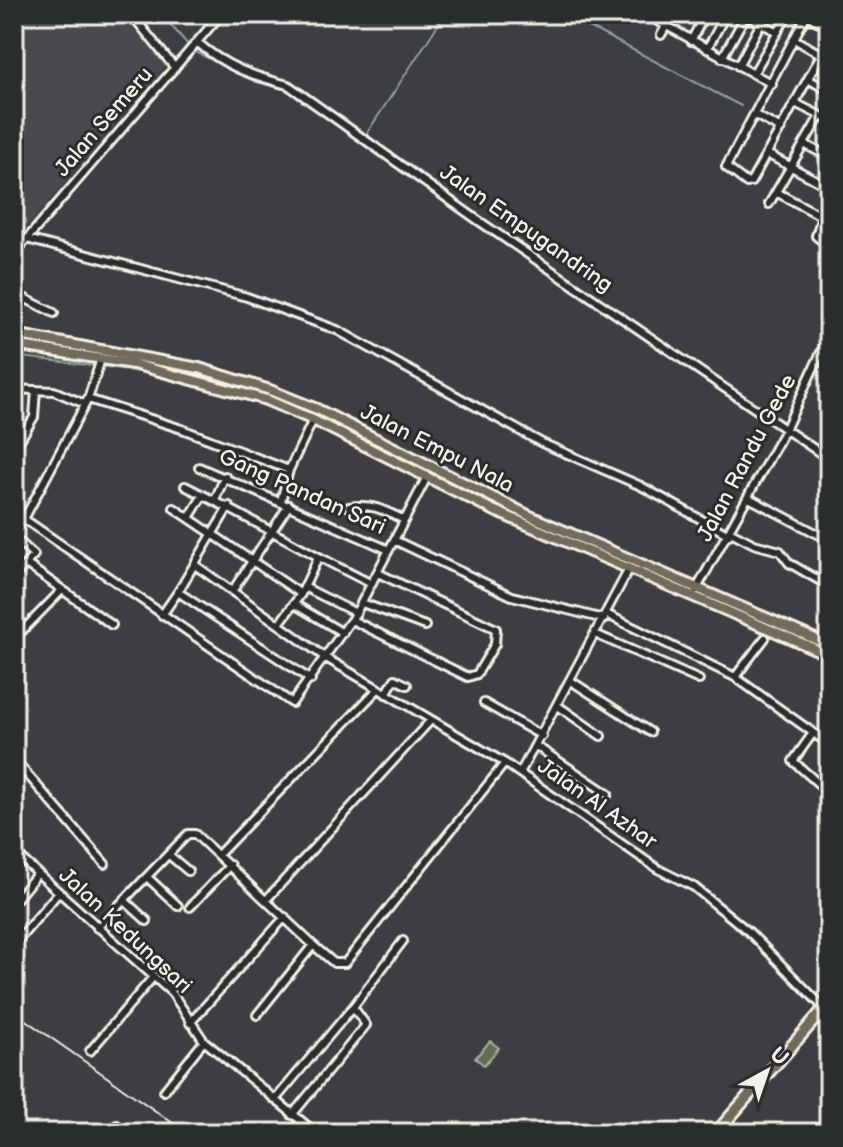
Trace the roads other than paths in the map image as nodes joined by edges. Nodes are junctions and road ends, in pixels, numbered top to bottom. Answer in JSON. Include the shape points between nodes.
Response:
{"nodes":[{"id":1,"x":131,"y":14,"type":"edge"},
{"id":2,"x":221,"y":14,"type":"edge"},
{"id":3,"x":645,"y":14,"type":"edge"},
{"id":4,"x":673,"y":14,"type":"edge"},
{"id":5,"x":705,"y":14,"type":"edge"},
{"id":6,"x":726,"y":14,"type":"edge"},
{"id":7,"x":790,"y":14,"type":"edge"},
{"id":8,"x":745,"y":15,"type":"edge"},
{"id":9,"x":806,"y":16,"type":"edge"},
{"id":10,"x":761,"y":23,"type":"junction"},
{"id":11,"x":666,"y":26,"type":"junction"},
{"id":12,"x":829,"y":28,"type":"edge"},
{"id":13,"x":778,"y":32,"type":"junction"},
{"id":14,"x":661,"y":35,"type":"dead end"},
{"id":15,"x":794,"y":39,"type":"junction"},
{"id":16,"x":691,"y":41,"type":"junction"},
{"id":17,"x":195,"y":45,"type":"junction"},
{"id":18,"x":707,"y":49,"type":"junction"},
{"id":19,"x":821,"y":55,"type":"junction"},
{"id":20,"x":722,"y":58,"type":"junction"},
{"id":21,"x":829,"y":59,"type":"edge"},
{"id":22,"x":738,"y":66,"type":"junction"},
{"id":23,"x":175,"y":68,"type":"junction"},
{"id":24,"x":753,"y":74,"type":"junction"},
{"id":25,"x":808,"y":79,"type":"junction"},
{"id":26,"x":772,"y":84,"type":"junction"},
{"id":27,"x":829,"y":91,"type":"edge"},
{"id":28,"x":795,"y":103,"type":"junction"},
{"id":29,"x":755,"y":115,"type":"junction"},
{"id":30,"x":820,"y":116,"type":"junction"},
{"id":31,"x":829,"y":120,"type":"edge"},
{"id":32,"x":781,"y":129,"type":"junction"},
{"id":33,"x":804,"y":144,"type":"junction"},
{"id":34,"x":767,"y":154,"type":"junction"},
{"id":35,"x":829,"y":157,"type":"edge"},
{"id":36,"x":791,"y":166,"type":"junction"},
{"id":37,"x":829,"y":187,"type":"edge"},
{"id":38,"x":776,"y":192,"type":"junction"},
{"id":39,"x":769,"y":204,"type":"dead end"},
{"id":40,"x":826,"y":218,"type":"edge"},
{"id":41,"x":27,"y":239,"type":"junction"},
{"id":42,"x":14,"y":240,"type":"edge"},
{"id":43,"x":20,"y":246,"type":"junction"},
{"id":44,"x":829,"y":247,"type":"edge"},
{"id":45,"x":14,"y":254,"type":"edge"},
{"id":46,"x":14,"y":293,"type":"edge"},
{"id":47,"x":54,"y":313,"type":"dead end"},
{"id":48,"x":14,"y":334,"type":"edge"},
{"id":49,"x":829,"y":335,"type":"edge"},
{"id":50,"x":14,"y":345,"type":"edge"},
{"id":51,"x":134,"y":359,"type":"junction"},
{"id":52,"x":100,"y":364,"type":"junction"},
{"id":53,"x":14,"y":389,"type":"edge"},
{"id":54,"x":36,"y":390,"type":"junction"},
{"id":55,"x":86,"y":402,"type":"junction"},
{"id":56,"x":312,"y":423,"type":"junction"},
{"id":57,"x":785,"y":430,"type":"junction"},
{"id":58,"x":14,"y":450,"type":"edge"},
{"id":59,"x":829,"y":459,"type":"edge"},
{"id":60,"x":199,"y":467,"type":"dead end"},
{"id":61,"x":289,"y":470,"type":"junction"},
{"id":62,"x":225,"y":476,"type":"junction"},
{"id":63,"x":425,"y":480,"type":"junction"},
{"id":64,"x":185,"y":486,"type":"dead end"},
{"id":65,"x":203,"y":495,"type":"junction"},
{"id":66,"x":749,"y":498,"type":"junction"},
{"id":67,"x":215,"y":500,"type":"junction"},
{"id":68,"x":281,"y":501,"type":"junction"},
{"id":69,"x":289,"y":505,"type":"junction"},
{"id":70,"x":229,"y":506,"type":"junction"},
{"id":71,"x":349,"y":507,"type":"dead end"},
{"id":72,"x":174,"y":508,"type":"dead end"},
{"id":73,"x":189,"y":518,"type":"junction"},
{"id":74,"x":24,"y":519,"type":"junction"},
{"id":75,"x":404,"y":520,"type":"junction"},
{"id":76,"x":14,"y":529,"type":"edge"},
{"id":77,"x":274,"y":532,"type":"junction"},
{"id":78,"x":214,"y":534,"type":"junction"},
{"id":79,"x":730,"y":534,"type":"junction"},
{"id":80,"x":14,"y":537,"type":"edge"},
{"id":81,"x":394,"y":540,"type":"junction"},
{"id":82,"x":829,"y":540,"type":"edge"},
{"id":83,"x":389,"y":550,"type":"junction"},
{"id":84,"x":318,"y":558,"type":"junction"},
{"id":85,"x":255,"y":561,"type":"junction"},
{"id":86,"x":26,"y":564,"type":"junction"},
{"id":87,"x":195,"y":565,"type":"junction"},
{"id":88,"x":628,"y":572,"type":"junction"},
{"id":89,"x":378,"y":573,"type":"junction"},
{"id":90,"x":14,"y":577,"type":"edge"},
{"id":91,"x":372,"y":584,"type":"junction"},
{"id":92,"x":829,"y":586,"type":"edge"},
{"id":93,"x":697,"y":587,"type":"junction"},
{"id":94,"x":233,"y":590,"type":"junction"},
{"id":95,"x":61,"y":591,"type":"junction"},
{"id":96,"x":303,"y":591,"type":"junction"},
{"id":97,"x":178,"y":592,"type":"junction"},
{"id":98,"x":692,"y":596,"type":"junction"},
{"id":99,"x":362,"y":603,"type":"junction"},
{"id":100,"x":294,"y":604,"type":"junction"},
{"id":101,"x":356,"y":613,"type":"junction"},
{"id":102,"x":162,"y":615,"type":"junction"},
{"id":103,"x":605,"y":616,"type":"junction"},
{"id":104,"x":352,"y":620,"type":"junction"},
{"id":105,"x":14,"y":624,"type":"edge"},
{"id":106,"x":279,"y":624,"type":"junction"},
{"id":107,"x":112,"y":625,"type":"dead end"},
{"id":108,"x":425,"y":626,"type":"dead end"},
{"id":109,"x":22,"y":631,"type":"junction"},
{"id":110,"x":343,"y":633,"type":"junction"},
{"id":111,"x":595,"y":634,"type":"junction"},
{"id":112,"x":765,"y":638,"type":"dead end"},
{"id":113,"x":14,"y":639,"type":"edge"},
{"id":114,"x":829,"y":645,"type":"edge"},
{"id":115,"x":829,"y":655,"type":"edge"},
{"id":116,"x":326,"y":658,"type":"junction"},
{"id":117,"x":735,"y":677,"type":"junction"},
{"id":118,"x":311,"y":680,"type":"junction"},
{"id":119,"x":699,"y":680,"type":"dead end"},
{"id":120,"x":571,"y":681,"type":"junction"},
{"id":121,"x":407,"y":685,"type":"dead end"},
{"id":122,"x":378,"y":689,"type":"junction"},
{"id":123,"x":386,"y":694,"type":"junction"},
{"id":124,"x":484,"y":703,"type":"dead end"},
{"id":125,"x":558,"y":706,"type":"junction"},
{"id":126,"x":431,"y":720,"type":"junction"},
{"id":127,"x":650,"y":732,"type":"dead end"},
{"id":128,"x":813,"y":733,"type":"junction"},
{"id":129,"x":542,"y":736,"type":"junction"},
{"id":130,"x":601,"y":736,"type":"dead end"},
{"id":131,"x":829,"y":744,"type":"edge"},
{"id":132,"x":536,"y":746,"type":"junction"},
{"id":133,"x":14,"y":759,"type":"edge"},
{"id":134,"x":505,"y":763,"type":"junction"},
{"id":135,"x":520,"y":773,"type":"junction"},
{"id":136,"x":829,"y":793,"type":"edge"},
{"id":137,"x":608,"y":794,"type":"dead end"},
{"id":138,"x":14,"y":852,"type":"edge"},
{"id":139,"x":219,"y":854,"type":"junction"},
{"id":140,"x":169,"y":855,"type":"junction"},
{"id":141,"x":105,"y":864,"type":"dead end"},
{"id":142,"x":230,"y":865,"type":"junction"},
{"id":143,"x":188,"y":871,"type":"dead end"},
{"id":144,"x":37,"y":874,"type":"junction"},
{"id":145,"x":147,"y":877,"type":"junction"},
{"id":146,"x":58,"y":893,"type":"junction"},
{"id":147,"x":124,"y":900,"type":"junction"},
{"id":148,"x":266,"y":900,"type":"junction"},
{"id":149,"x":14,"y":902,"type":"edge"},
{"id":150,"x":178,"y":906,"type":"dead end"},
{"id":151,"x":190,"y":907,"type":"dead end"},
{"id":152,"x":285,"y":917,"type":"junction"},
{"id":153,"x":147,"y":921,"type":"dead end"},
{"id":154,"x":97,"y":928,"type":"junction"},
{"id":155,"x":403,"y":941,"type":"dead end"},
{"id":156,"x":14,"y":945,"type":"edge"},
{"id":157,"x":313,"y":945,"type":"junction"},
{"id":158,"x":154,"y":976,"type":"junction"},
{"id":159,"x":353,"y":1007,"type":"junction"},
{"id":160,"x":827,"y":1008,"type":"edge"},
{"id":161,"x":257,"y":1015,"type":"dead end"},
{"id":162,"x":190,"y":1023,"type":"junction"},
{"id":163,"x":204,"y":1041,"type":"junction"},
{"id":164,"x":90,"y":1051,"type":"dead end"},
{"id":165,"x":164,"y":1091,"type":"dead end"},
{"id":166,"x":275,"y":1100,"type":"junction"},
{"id":167,"x":292,"y":1115,"type":"junction"},
{"id":168,"x":117,"y":1125,"type":"dead end"},
{"id":169,"x":110,"y":1133,"type":"edge"},
{"id":170,"x":316,"y":1133,"type":"edge"},
{"id":171,"x":716,"y":1133,"type":"edge"}],
"edges":[{"from":1,"to":23,"type":"street"},
{"from":2,"to":17,"type":"street","name":"Jalan Semeru"},
{"from":3,"to":11,"type":"street"},
{"from":4,"to":11,"type":"street"},
{"from":5,"to":16,"type":"street"},
{"from":6,"to":18,"type":"street"},
{"from":7,"to":9,"type":"street"},
{"from":7,"to":13,"type":"street"},
{"from":8,"to":10,"type":"street"},
{"from":8,"to":20,"type":"street"},
{"from":9,"to":12,"type":"street"},
{"from":9,"to":15,"type":"street"},
{"from":10,"to":13,"type":"street"},
{"from":10,"to":22,"type":"street"},
{"from":11,"to":14,"type":"street"},
{"from":11,"to":16,"type":"street"},
{"from":13,"to":24,"type":"street"},
{"from":15,"to":19,"type":"street"},
{"from":15,"to":26,"type":"street"},
{"from":16,"to":18,"type":"street"},
{"from":17,"to":23,"type":"street","name":"Jalan Semeru"},
{"from":17,"to":57,"type":"street","name":"Jalan Empugandring","via":[[257,79],[288,85]]},
{"from":18,"to":20,"type":"street"},
{"from":19,"to":21,"type":"street"},
{"from":19,"to":25,"type":"street"},
{"from":20,"to":22,"type":"street"},
{"from":22,"to":24,"type":"street"},
{"from":23,"to":41,"type":"street","name":"Jalan Semeru"},
{"from":24,"to":26,"type":"street"},
{"from":25,"to":27,"type":"street"},
{"from":25,"to":28,"type":"street"},
{"from":26,"to":29,"type":"street"},
{"from":28,"to":30,"type":"street"},
{"from":28,"to":32,"type":"street"},
{"from":29,"to":32,"type":"street"},
{"from":29,"to":34,"type":"street","via":[[726,169],[750,183]]},
{"from":30,"to":31,"type":"street"},
{"from":30,"to":33,"type":"street"},
{"from":32,"to":34,"type":"street"},
{"from":33,"to":35,"type":"street"},
{"from":33,"to":36,"type":"street"},
{"from":34,"to":36,"type":"street"},
{"from":36,"to":37,"type":"street"},
{"from":36,"to":38,"type":"street"},
{"from":38,"to":39,"type":"street"},
{"from":38,"to":40,"type":"street"},
{"from":40,"to":44,"type":"street","via":[[816,236]]},
{"from":41,"to":43,"type":"street","name":"Jalan Semeru"},
{"from":41,"to":79,"type":"street","via":[[247,297],[337,330],[530,437],[641,486]]},
{"from":42,"to":43,"type":"street"},
{"from":43,"to":45,"type":"street","name":"Jalan Semeru"},
{"from":46,"to":47,"type":"street"},
{"from":48,"to":51,"type":"main road","name":"Jalan Empu Nala"},
{"from":49,"to":57,"type":"street","name":"Jalan Randu Gede"},
{"from":50,"to":52,"type":"main road","name":"Jalan Empu Nala"},
{"from":51,"to":52,"type":"main road","name":"Jalan Empu Nala"},
{"from":51,"to":56,"type":"main road","name":"Jalan Empu Nala","via":[[238,391]]},
{"from":51,"to":93,"type":"main road","name":"Jalan Empu Nala","via":[[199,368],[317,409],[500,502]]},
{"from":52,"to":55,"type":"street"},
{"from":53,"to":54,"type":"street"},
{"from":54,"to":55,"type":"street"},
{"from":54,"to":58,"type":"street","via":[[34,417]]},
{"from":55,"to":61,"type":"street"},
{"from":55,"to":74,"type":"street"},
{"from":56,"to":61,"type":"street"},
{"from":56,"to":63,"type":"main road","name":"Jalan Empu Nala"},
{"from":57,"to":59,"type":"street","name":"Jalan Empugandring"},
{"from":57,"to":66,"type":"street","name":"Jalan Randu Gede"},
{"from":60,"to":62,"type":"street","name":"Gang Pandan Sari"},
{"from":61,"to":68,"type":"street"},
{"from":62,"to":67,"type":"street"},
{"from":62,"to":68,"type":"street","name":"Gang Pandan Sari"},
{"from":63,"to":75,"type":"street"},
{"from":63,"to":88,"type":"main road","name":"Jalan Empu Nala"},
{"from":64,"to":65,"type":"street"},
{"from":65,"to":67,"type":"street"},
{"from":65,"to":73,"type":"street"},
{"from":66,"to":79,"type":"street","name":"Jalan Randu Gede"},
{"from":66,"to":82,"type":"street"},
{"from":67,"to":70,"type":"street"},
{"from":68,"to":69,"type":"street","name":"Gang Pandan Sari"},
{"from":69,"to":77,"type":"street"},
{"from":69,"to":83,"type":"street","name":"Gang Pandan Sari"},
{"from":70,"to":77,"type":"street"},
{"from":70,"to":78,"type":"street"},
{"from":71,"to":75,"type":"street","via":[[375,506]]},
{"from":72,"to":73,"type":"street"},
{"from":73,"to":78,"type":"street"},
{"from":74,"to":76,"type":"street"},
{"from":74,"to":102,"type":"street"},
{"from":75,"to":81,"type":"street"},
{"from":77,"to":84,"type":"street"},
{"from":77,"to":85,"type":"street"},
{"from":78,"to":85,"type":"street"},
{"from":78,"to":87,"type":"street"},
{"from":79,"to":92,"type":"street","via":[[780,551],[789,563]]},
{"from":79,"to":93,"type":"street","name":"Jalan Randu Gede"},
{"from":80,"to":86,"type":"street","via":[[34,555]]},
{"from":81,"to":83,"type":"street"},
{"from":81,"to":103,"type":"street","via":[[512,596]]},
{"from":83,"to":89,"type":"street"},
{"from":84,"to":91,"type":"street"},
{"from":84,"to":96,"type":"street"},
{"from":85,"to":94,"type":"street"},
{"from":85,"to":96,"type":"street"},
{"from":86,"to":90,"type":"street"},
{"from":86,"to":95,"type":"street"},
{"from":87,"to":94,"type":"street","name":"Jalan Al Azhar"},
{"from":87,"to":97,"type":"street"},
{"from":88,"to":98,"type":"main road","name":"Jalan Empu Nala"},
{"from":88,"to":103,"type":"street"},
{"from":89,"to":91,"type":"street"},
{"from":89,"to":104,"type":"street","via":[[497,630],[495,644],[477,674],[464,676]]},
{"from":91,"to":99,"type":"street"},
{"from":93,"to":98,"type":"street","name":"Jalan Randu Gede"},
{"from":93,"to":114,"type":"main road","name":"Jalan Empu Nala"},
{"from":94,"to":106,"type":"street","name":"Jalan Al Azhar"},
{"from":95,"to":107,"type":"street"},
{"from":95,"to":109,"type":"street"},
{"from":96,"to":100,"type":"street"},
{"from":96,"to":101,"type":"street"},
{"from":97,"to":102,"type":"street"},
{"from":97,"to":118,"type":"street"},
{"from":98,"to":115,"type":"main road","name":"Jalan Empu Nala"},
{"from":99,"to":101,"type":"street"},
{"from":99,"to":108,"type":"street"},
{"from":100,"to":106,"type":"street"},
{"from":100,"to":110,"type":"street"},
{"from":101,"to":104,"type":"street"},
{"from":102,"to":118,"type":"street","via":[[288,702],[297,700]]},
{"from":103,"to":111,"type":"street"},
{"from":103,"to":117,"type":"street"},
{"from":104,"to":110,"type":"street"},
{"from":105,"to":109,"type":"street"},
{"from":106,"to":116,"type":"street","name":"Jalan Al Azhar"},
{"from":109,"to":113,"type":"street"},
{"from":110,"to":116,"type":"street"},
{"from":111,"to":119,"type":"street"},
{"from":111,"to":120,"type":"street"},
{"from":112,"to":117,"type":"street"},
{"from":116,"to":118,"type":"street"},
{"from":116,"to":122,"type":"street","name":"Jalan Al Azhar"},
{"from":117,"to":128,"type":"street"},
{"from":120,"to":125,"type":"street"},
{"from":120,"to":127,"type":"street"},
{"from":121,"to":123,"type":"street","via":[[395,679]]},
{"from":122,"to":123,"type":"street","name":"Jalan Al Azhar"},
{"from":122,"to":139,"type":"street"},
{"from":123,"to":126,"type":"street","name":"Jalan Al Azhar"},
{"from":124,"to":129,"type":"street"},
{"from":125,"to":129,"type":"street"},
{"from":125,"to":130,"type":"street"},
{"from":126,"to":134,"type":"street","name":"Jalan Al Azhar"},
{"from":126,"to":148,"type":"street"},
{"from":128,"to":131,"type":"street"},
{"from":128,"to":136,"type":"street","via":[[793,761]]},
{"from":129,"to":132,"type":"street"},
{"from":132,"to":135,"type":"street"},
{"from":132,"to":137,"type":"street"},
{"from":133,"to":141,"type":"street"},
{"from":134,"to":135,"type":"street","name":"Jalan Al Azhar"},
{"from":134,"to":157,"type":"street","via":[[345,963],[334,963]]},
{"from":135,"to":160,"type":"street","name":"Jalan Al Azhar","via":[[658,869],[694,887]]},
{"from":138,"to":144,"type":"street","name":"Jalan Kedungsari"},
{"from":139,"to":140,"type":"street","via":[[192,833]]},
{"from":139,"to":142,"type":"street"},
{"from":140,"to":143,"type":"street"},
{"from":140,"to":145,"type":"street"},
{"from":142,"to":148,"type":"street"},
{"from":142,"to":151,"type":"street"},
{"from":144,"to":146,"type":"street","name":"Jalan Kedungsari"},
{"from":144,"to":149,"type":"street"},
{"from":145,"to":147,"type":"street"},
{"from":145,"to":150,"type":"street"},
{"from":146,"to":154,"type":"street","name":"Jalan Kedungsari"},
{"from":146,"to":156,"type":"street"},
{"from":147,"to":153,"type":"street"},
{"from":147,"to":154,"type":"street"},
{"from":148,"to":152,"type":"street"},
{"from":152,"to":157,"type":"street"},
{"from":152,"to":162,"type":"street"},
{"from":154,"to":158,"type":"street","name":"Jalan Kedungsari"},
{"from":155,"to":159,"type":"street"},
{"from":157,"to":161,"type":"street"},
{"from":158,"to":162,"type":"street","name":"Jalan Kedungsari","via":[[176,998]]},
{"from":158,"to":164,"type":"street"},
{"from":159,"to":166,"type":"street"},
{"from":159,"to":167,"type":"street","via":[[366,1025]]},
{"from":160,"to":171,"type":"highway"},
{"from":162,"to":163,"type":"street","name":"Jalan Kedungsari"},
{"from":163,"to":165,"type":"street"},
{"from":163,"to":166,"type":"street","name":"Jalan Kedungsari"},
{"from":166,"to":167,"type":"street","name":"Jalan Kedungsari"},
{"from":167,"to":170,"type":"street","name":"Jalan Kedungsari"},
{"from":168,"to":169,"type":"street"}]}
